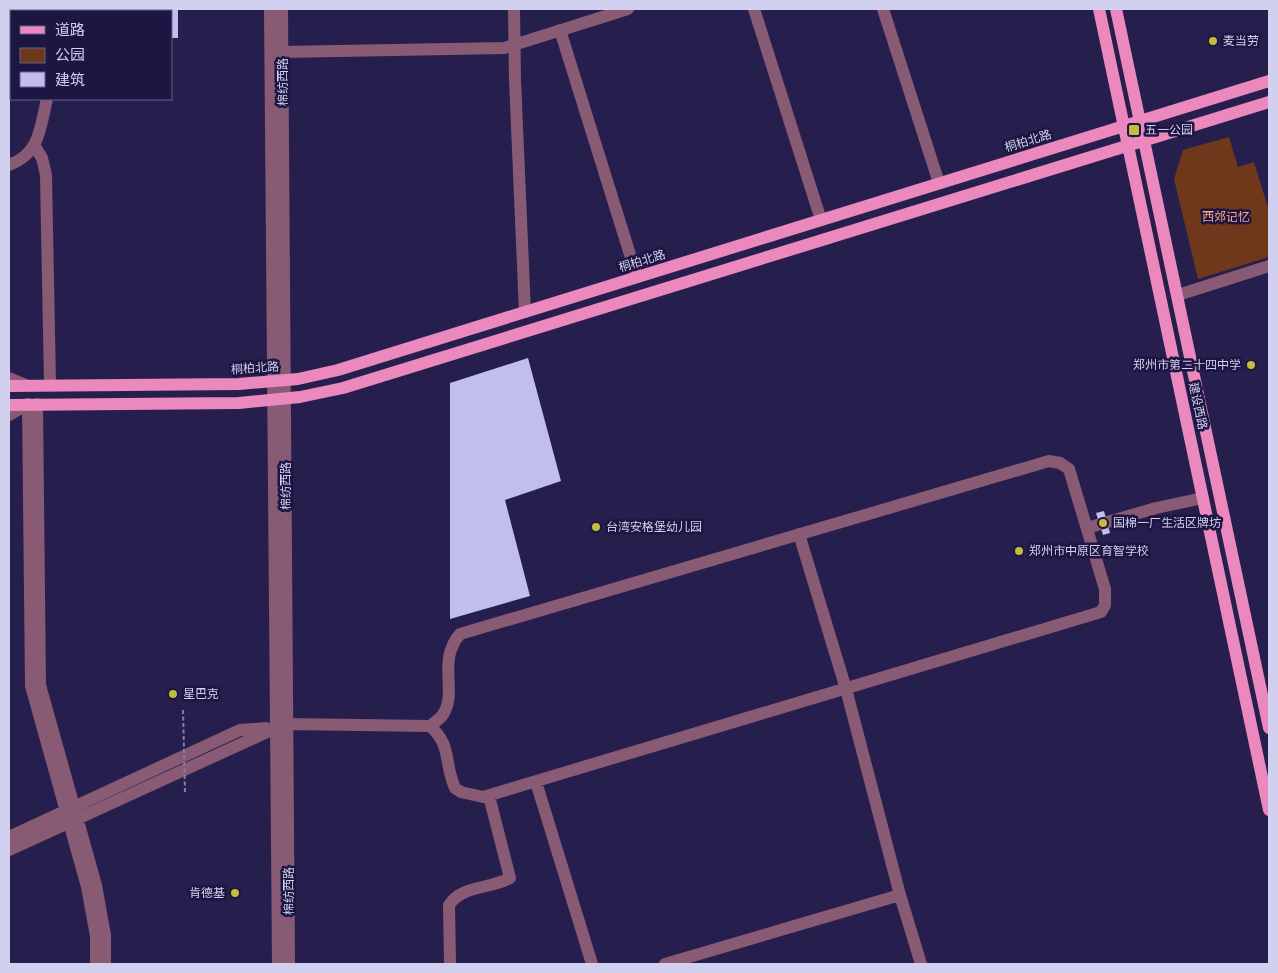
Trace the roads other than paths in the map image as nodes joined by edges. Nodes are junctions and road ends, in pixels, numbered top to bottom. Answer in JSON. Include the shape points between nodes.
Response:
{"nodes":[{"id":1,"x":270,"y":9,"type":"edge"},
{"id":2,"x":282,"y":9,"type":"edge"},
{"id":3,"x":514,"y":9,"type":"edge"},
{"id":4,"x":628,"y":9,"type":"edge"},
{"id":5,"x":754,"y":9,"type":"edge"},
{"id":6,"x":883,"y":9,"type":"edge"},
{"id":7,"x":1099,"y":9,"type":"edge"},
{"id":8,"x":1116,"y":9,"type":"edge"},
{"id":9,"x":560,"y":30,"type":"junction"},
{"id":10,"x":514,"y":45,"type":"junction"},
{"id":11,"x":282,"y":52,"type":"junction"},
{"id":12,"x":1269,"y":81,"type":"edge"},
{"id":13,"x":48,"y":100,"type":"edge"},
{"id":14,"x":1269,"y":102,"type":"edge"},
{"id":15,"x":1140,"y":120,"type":"junction"},
{"id":16,"x":1124,"y":125,"type":"junction"},
{"id":17,"x":1144,"y":140,"type":"junction"},
{"id":18,"x":34,"y":145,"type":"junction"},
{"id":19,"x":1128,"y":145,"type":"junction"},
{"id":20,"x":9,"y":165,"type":"edge"},
{"id":21,"x":939,"y":183,"type":"junction"},
{"id":22,"x":820,"y":220,"type":"junction"},
{"id":23,"x":1269,"y":266,"type":"edge"},
{"id":24,"x":637,"y":277,"type":"junction"},
{"id":25,"x":1178,"y":295,"type":"junction"},
{"id":26,"x":525,"y":312,"type":"junction"},
{"id":27,"x":9,"y":378,"type":"edge"},
{"id":28,"x":279,"y":380,"type":"junction"},
{"id":29,"x":26,"y":385,"type":"junction"},
{"id":30,"x":50,"y":385,"type":"junction"},
{"id":31,"x":9,"y":386,"type":"edge"},
{"id":32,"x":279,"y":399,"type":"junction"},
{"id":33,"x":9,"y":404,"type":"edge"},
{"id":34,"x":33,"y":404,"type":"junction"},
{"id":35,"x":9,"y":415,"type":"edge"},
{"id":36,"x":1203,"y":498,"type":"junction"},
{"id":37,"x":1087,"y":528,"type":"junction"},
{"id":38,"x":799,"y":534,"type":"junction"},
{"id":39,"x":846,"y":689,"type":"junction"},
{"id":40,"x":282,"y":726,"type":"junction"},
{"id":41,"x":430,"y":726,"type":"junction"},
{"id":42,"x":1269,"y":728,"type":"edge"},
{"id":43,"x":536,"y":782,"type":"junction"},
{"id":44,"x":489,"y":796,"type":"junction"},
{"id":45,"x":1269,"y":810,"type":"edge"},
{"id":46,"x":72,"y":814,"type":"junction"},
{"id":47,"x":9,"y":837,"type":"edge"},
{"id":48,"x":9,"y":850,"type":"edge"},
{"id":49,"x":900,"y":895,"type":"junction"},
{"id":50,"x":96,"y":964,"type":"edge"},
{"id":51,"x":105,"y":964,"type":"edge"},
{"id":52,"x":278,"y":964,"type":"edge"},
{"id":53,"x":289,"y":964,"type":"edge"},
{"id":54,"x":450,"y":964,"type":"edge"},
{"id":55,"x":592,"y":964,"type":"edge"},
{"id":56,"x":665,"y":964,"type":"edge"},
{"id":57,"x":921,"y":964,"type":"edge"}],
"edges":[{"from":1,"to":28,"type":"street","name":"棉纺西路"},
{"from":2,"to":11,"type":"street","name":"棉纺西路"},
{"from":3,"to":10,"type":"street"},
{"from":4,"to":9,"type":"street"},
{"from":5,"to":22,"type":"street"},
{"from":6,"to":21,"type":"street"},
{"from":7,"to":16,"type":"main road","name":"建设西路"},
{"from":8,"to":15,"type":"main road","name":"建设西路"},
{"from":9,"to":10,"type":"street"},
{"from":9,"to":24,"type":"street"},
{"from":10,"to":11,"type":"street","via":[[504,48]]},
{"from":10,"to":26,"type":"street"},
{"from":11,"to":28,"type":"street","name":"棉纺西路"},
{"from":12,"to":15,"type":"main road","name":"桐柏北路"},
{"from":13,"to":18,"type":"street"},
{"from":14,"to":17,"type":"main road"},
{"from":15,"to":16,"type":"main road","name":"桐柏北路"},
{"from":15,"to":17,"type":"main road","name":"建设西路"},
{"from":16,"to":19,"type":"main road","name":"建设西路"},
{"from":16,"to":21,"type":"main road","name":"桐柏北路"},
{"from":17,"to":19,"type":"main road"},
{"from":17,"to":25,"type":"main road","name":"建设西路"},
{"from":18,"to":20,"type":"street","via":[[26,158]]},
{"from":18,"to":30,"type":"street","via":[[42,158],[46,175]]},
{"from":19,"to":32,"type":"main road","via":[[343,388]]},
{"from":19,"to":36,"type":"main road","name":"建设西路"},
{"from":21,"to":22,"type":"main road","name":"桐柏北路"},
{"from":22,"to":24,"type":"main road","name":"桐柏北路"},
{"from":23,"to":25,"type":"street"},
{"from":24,"to":26,"type":"main road","name":"桐柏北路"},
{"from":25,"to":42,"type":"main road","name":"建设西路"},
{"from":26,"to":28,"type":"main road","name":"桐柏北路","via":[[338,370]]},
{"from":27,"to":29,"type":"street"},
{"from":28,"to":30,"type":"main road","name":"桐柏北路","via":[[239,384]]},
{"from":28,"to":32,"type":"street","name":"棉纺西路"},
{"from":29,"to":30,"type":"main road","name":"桐柏北路"},
{"from":29,"to":31,"type":"main road","name":"桐柏北路"},
{"from":32,"to":34,"type":"main road","via":[[240,403]]},
{"from":32,"to":40,"type":"street","name":"棉纺西路"},
{"from":33,"to":34,"type":"main road"},
{"from":34,"to":35,"type":"street"},
{"from":34,"to":46,"type":"street","via":[[30,671],[34,700]]},
{"from":36,"to":37,"type":"street"},
{"from":36,"to":45,"type":"main road","name":"建设西路"},
{"from":37,"to":38,"type":"street","via":[[1069,469],[1049,461]]},
{"from":37,"to":39,"type":"street","via":[[1105,589],[1105,605],[1101,612]]},
{"from":38,"to":39,"type":"street"},
{"from":38,"to":41,"type":"street","via":[[460,634],[449,650],[447,704],[442,716]]},
{"from":39,"to":43,"type":"street"},
{"from":39,"to":49,"type":"street"},
{"from":40,"to":41,"type":"street"},
{"from":40,"to":46,"type":"street"},
{"from":40,"to":52,"type":"street","name":"棉纺西路"},
{"from":40,"to":53,"type":"street","name":"棉纺西路"},
{"from":41,"to":44,"type":"street","via":[[445,746],[455,788],[470,795]]},
{"from":43,"to":44,"type":"street"},
{"from":43,"to":55,"type":"street"},
{"from":44,"to":54,"type":"street","via":[[510,878],[462,894],[449,905]]},
{"from":46,"to":47,"type":"street"},
{"from":46,"to":48,"type":"street"},
{"from":46,"to":50,"type":"street","via":[[92,906]]},
{"from":46,"to":51,"type":"street","via":[[101,904]]},
{"from":49,"to":56,"type":"street"},
{"from":49,"to":57,"type":"street"}]}
